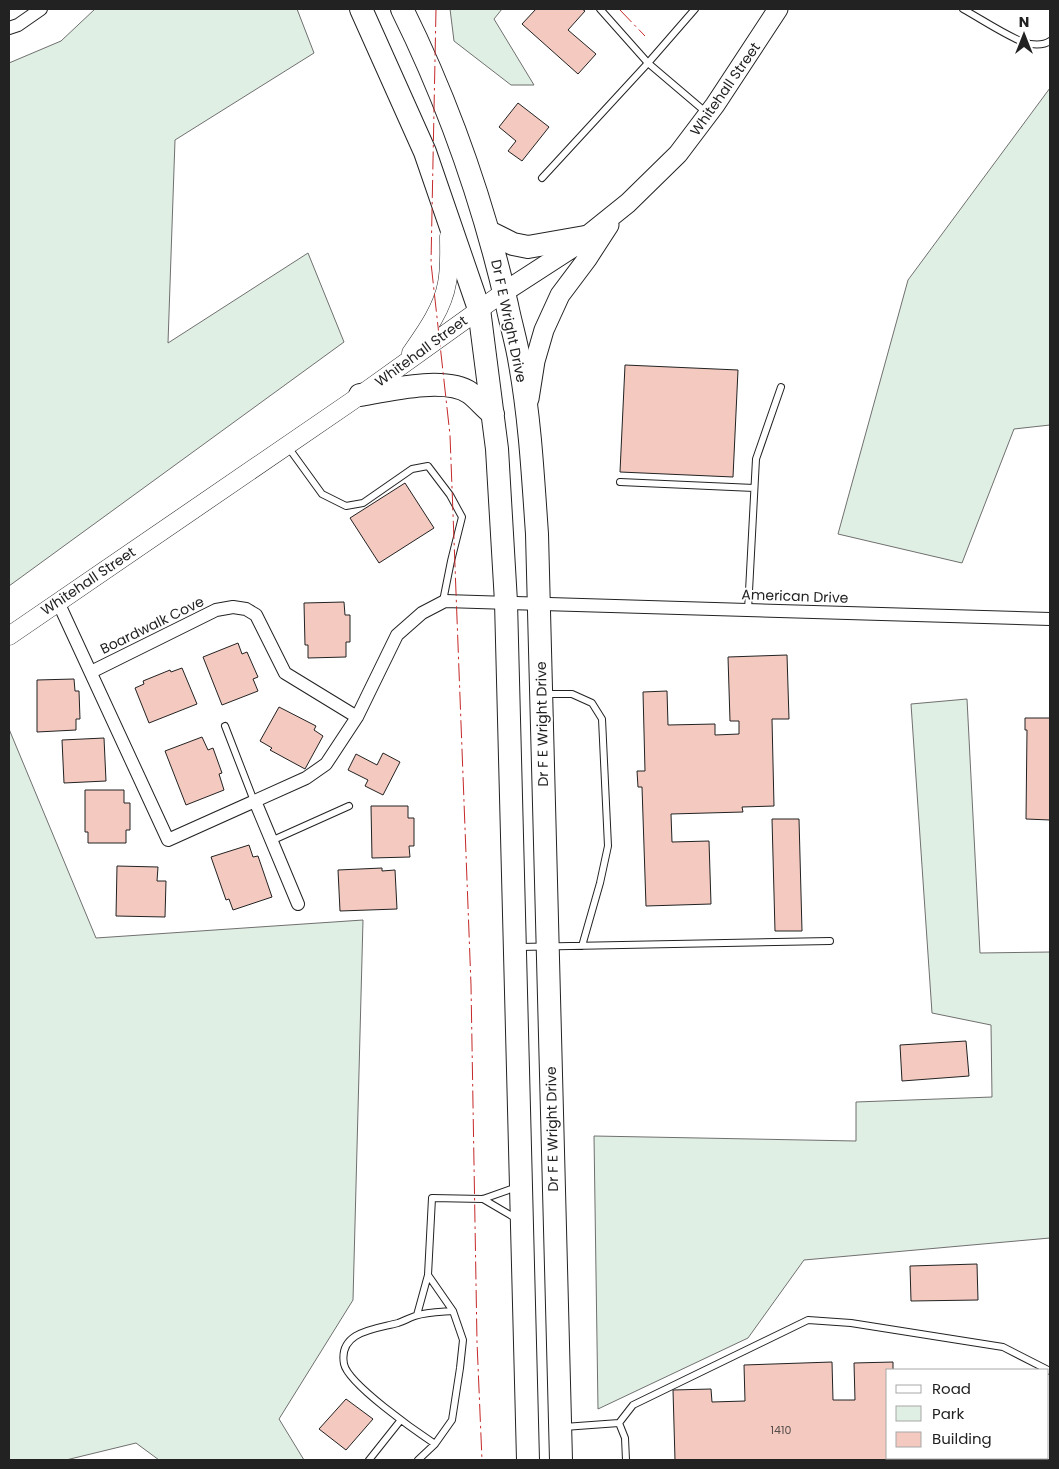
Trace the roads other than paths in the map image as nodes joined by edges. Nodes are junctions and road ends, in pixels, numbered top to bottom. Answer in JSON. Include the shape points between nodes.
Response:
{"nodes":[{"id":1,"x":41,"y":9,"type":"edge"},
{"id":2,"x":361,"y":9,"type":"edge"},
{"id":3,"x":402,"y":9,"type":"edge"},
{"id":4,"x":600,"y":9,"type":"edge"},
{"id":5,"x":695,"y":9,"type":"edge"},
{"id":6,"x":778,"y":9,"type":"edge"},
{"id":7,"x":963,"y":9,"type":"edge"},
{"id":8,"x":9,"y":28,"type":"edge"},
{"id":9,"x":1050,"y":41,"type":"edge"},
{"id":10,"x":648,"y":63,"type":"junction"},
{"id":11,"x":708,"y":114,"type":"junction"},
{"id":12,"x":542,"y":178,"type":"dead end"},
{"id":13,"x":619,"y":210,"type":"junction"},
{"id":14,"x":448,"y":218,"type":"junction"},
{"id":15,"x":489,"y":232,"type":"junction"},
{"id":16,"x":585,"y":238,"type":"junction"},
{"id":17,"x":504,"y":292,"type":"junction"},
{"id":18,"x":479,"y":309,"type":"junction"},
{"id":19,"x":403,"y":364,"type":"junction"},
{"id":20,"x":781,"y":387,"type":"dead end"},
{"id":21,"x":360,"y":395,"type":"junction"},
{"id":22,"x":526,"y":413,"type":"junction"},
{"id":23,"x":492,"y":414,"type":"junction"},
{"id":24,"x":287,"y":445,"type":"junction"},
{"id":25,"x":620,"y":482,"type":"dead end"},
{"id":26,"x":754,"y":488,"type":"junction"},
{"id":27,"x":58,"y":602,"type":"junction"},
{"id":28,"x":443,"y":602,"type":"junction"},
{"id":29,"x":506,"y":602,"type":"junction"},
{"id":30,"x":539,"y":603,"type":"junction"},
{"id":31,"x":748,"y":610,"type":"junction"},
{"id":32,"x":1050,"y":619,"type":"edge"},
{"id":33,"x":9,"y":636,"type":"edge"},
{"id":34,"x":91,"y":672,"type":"junction"},
{"id":35,"x":541,"y":694,"type":"junction"},
{"id":36,"x":357,"y":717,"type":"junction"},
{"id":37,"x":225,"y":726,"type":"dead end"},
{"id":38,"x":254,"y":802,"type":"junction"},
{"id":39,"x":349,"y":806,"type":"dead end"},
{"id":40,"x":271,"y":841,"type":"junction"},
{"id":41,"x":298,"y":904,"type":"dead end"},
{"id":42,"x":830,"y":941,"type":"dead end"},
{"id":43,"x":582,"y":946,"type":"junction"},
{"id":44,"x":548,"y":947,"type":"junction"},
{"id":45,"x":515,"y":948,"type":"junction"},
{"id":46,"x":520,"y":1186,"type":"junction"},
{"id":47,"x":483,"y":1199,"type":"junction"},
{"id":48,"x":522,"y":1222,"type":"junction"},
{"id":49,"x":428,"y":1275,"type":"junction"},
{"id":50,"x":556,"y":1284,"type":"junction"},
{"id":51,"x":454,"y":1311,"type":"junction"},
{"id":52,"x":417,"y":1315,"type":"junction"},
{"id":53,"x":1046,"y":1369,"type":"edge"},
{"id":54,"x":400,"y":1420,"type":"junction"},
{"id":55,"x":619,"y":1423,"type":"junction"},
{"id":56,"x":560,"y":1427,"type":"junction"},
{"id":57,"x":436,"y":1444,"type":"junction"},
{"id":58,"x":369,"y":1460,"type":"edge"},
{"id":59,"x":418,"y":1460,"type":"edge"},
{"id":60,"x":528,"y":1460,"type":"edge"},
{"id":61,"x":561,"y":1460,"type":"edge"},
{"id":62,"x":626,"y":1460,"type":"edge"}],
"edges":[{"from":1,"to":8,"type":"street"},
{"from":2,"to":14,"type":"highway","via":[[425,152]]},
{"from":3,"to":15,"type":"highway","name":"Dr F E Wright Drive","via":[[443,99]]},
{"from":4,"to":10,"type":"lane"},
{"from":5,"to":10,"type":"lane"},
{"from":6,"to":11,"type":"main road","name":"Whitehall Street"},
{"from":7,"to":9,"type":"lane","via":[[1024,42]]},
{"from":10,"to":11,"type":"lane"},
{"from":10,"to":12,"type":"lane"},
{"from":11,"to":13,"type":"main road","name":"Whitehall Street","via":[[678,154]]},
{"from":13,"to":16,"type":"main road","name":"Whitehall Street"},
{"from":13,"to":22,"type":"main road","via":[[560,295],[544,330],[535,361]]},
{"from":14,"to":18,"type":"highway"},
{"from":14,"to":19,"type":"street","via":[[450,257],[447,285],[421,339]]},
{"from":15,"to":16,"type":"highway","via":[[513,244],[528,247]]},
{"from":15,"to":17,"type":"highway","name":"Dr F E Wright Drive"},
{"from":16,"to":17,"type":"main road","name":"Whitehall Street"},
{"from":17,"to":18,"type":"street","name":"Whitehall Street"},
{"from":17,"to":22,"type":"highway","name":"Dr F E Wright Drive","via":[[520,364]]},
{"from":18,"to":19,"type":"street","name":"Whitehall Street"},
{"from":18,"to":23,"type":"highway"},
{"from":19,"to":21,"type":"street","name":"Whitehall Street"},
{"from":20,"to":26,"type":"lane","via":[[756,459]]},
{"from":21,"to":23,"type":"highway","via":[[444,385],[470,393]]},
{"from":21,"to":24,"type":"street","name":"Whitehall Street"},
{"from":22,"to":30,"type":"highway","name":"Dr F E Wright Drive","via":[[537,534]]},
{"from":23,"to":29,"type":"highway"},
{"from":24,"to":27,"type":"street","name":"Whitehall Street"},
{"from":24,"to":28,"type":"lane","via":[[322,494],[346,506],[363,502],[412,469],[428,466],[462,517]]},
{"from":25,"to":26,"type":"lane"},
{"from":26,"to":31,"type":"lane"},
{"from":27,"to":33,"type":"street","name":"Whitehall Street"},
{"from":27,"to":34,"type":"street","name":"Boardwalk Cove"},
{"from":28,"to":29,"type":"street","name":"Boardwalk Cove"},
{"from":28,"to":36,"type":"street","name":"Boardwalk Cove","via":[[422,613],[398,635]]},
{"from":29,"to":30,"type":"street","name":"Boardwalk Cove"},
{"from":29,"to":45,"type":"highway"},
{"from":30,"to":31,"type":"street","name":"American Drive"},
{"from":30,"to":35,"type":"highway","name":"Dr F E Wright Drive"},
{"from":31,"to":32,"type":"street","name":"American Drive"},
{"from":34,"to":36,"type":"street","name":"Boardwalk Cove","via":[[216,610],[246,609],[256,615],[285,673]]},
{"from":34,"to":38,"type":"street","name":"Boardwalk Cove","via":[[168,840]]},
{"from":35,"to":43,"type":"lane","via":[[572,694],[592,704],[602,718],[608,846]]},
{"from":35,"to":44,"type":"highway","name":"Dr F E Wright Drive"},
{"from":36,"to":38,"type":"street","name":"Boardwalk Cove","via":[[326,764],[306,778]]},
{"from":37,"to":38,"type":"lane"},
{"from":38,"to":40,"type":"street"},
{"from":39,"to":40,"type":"lane"},
{"from":40,"to":41,"type":"street"},
{"from":42,"to":43,"type":"lane"},
{"from":43,"to":44,"type":"lane"},
{"from":44,"to":45,"type":"lane"},
{"from":44,"to":50,"type":"highway","name":"Dr F E Wright Drive"},
{"from":45,"to":46,"type":"highway"},
{"from":46,"to":47,"type":"lane"},
{"from":46,"to":48,"type":"highway"},
{"from":46,"to":50,"type":"highway","via":[[539,1198],[543,1205],[545,1267]]},
{"from":47,"to":48,"type":"lane"},
{"from":47,"to":49,"type":"lane","via":[[432,1198]]},
{"from":48,"to":60,"type":"highway"},
{"from":49,"to":51,"type":"lane"},
{"from":49,"to":52,"type":"lane"},
{"from":50,"to":56,"type":"highway","name":"Dr F E Wright Drive"},
{"from":51,"to":52,"type":"lane"},
{"from":51,"to":57,"type":"lane","via":[[463,1340],[460,1368],[452,1420]]},
{"from":52,"to":54,"type":"lane","via":[[362,1332],[344,1351],[344,1366],[352,1379]]},
{"from":53,"to":55,"type":"lane","via":[[1003,1348],[851,1323],[808,1320],[633,1405]]},
{"from":54,"to":57,"type":"lane"},
{"from":54,"to":58,"type":"lane"},
{"from":55,"to":56,"type":"lane"},
{"from":55,"to":62,"type":"lane","via":[[625,1438]]},
{"from":56,"to":61,"type":"highway","name":"Dr F E Wright Drive"},
{"from":57,"to":59,"type":"lane"}]}
